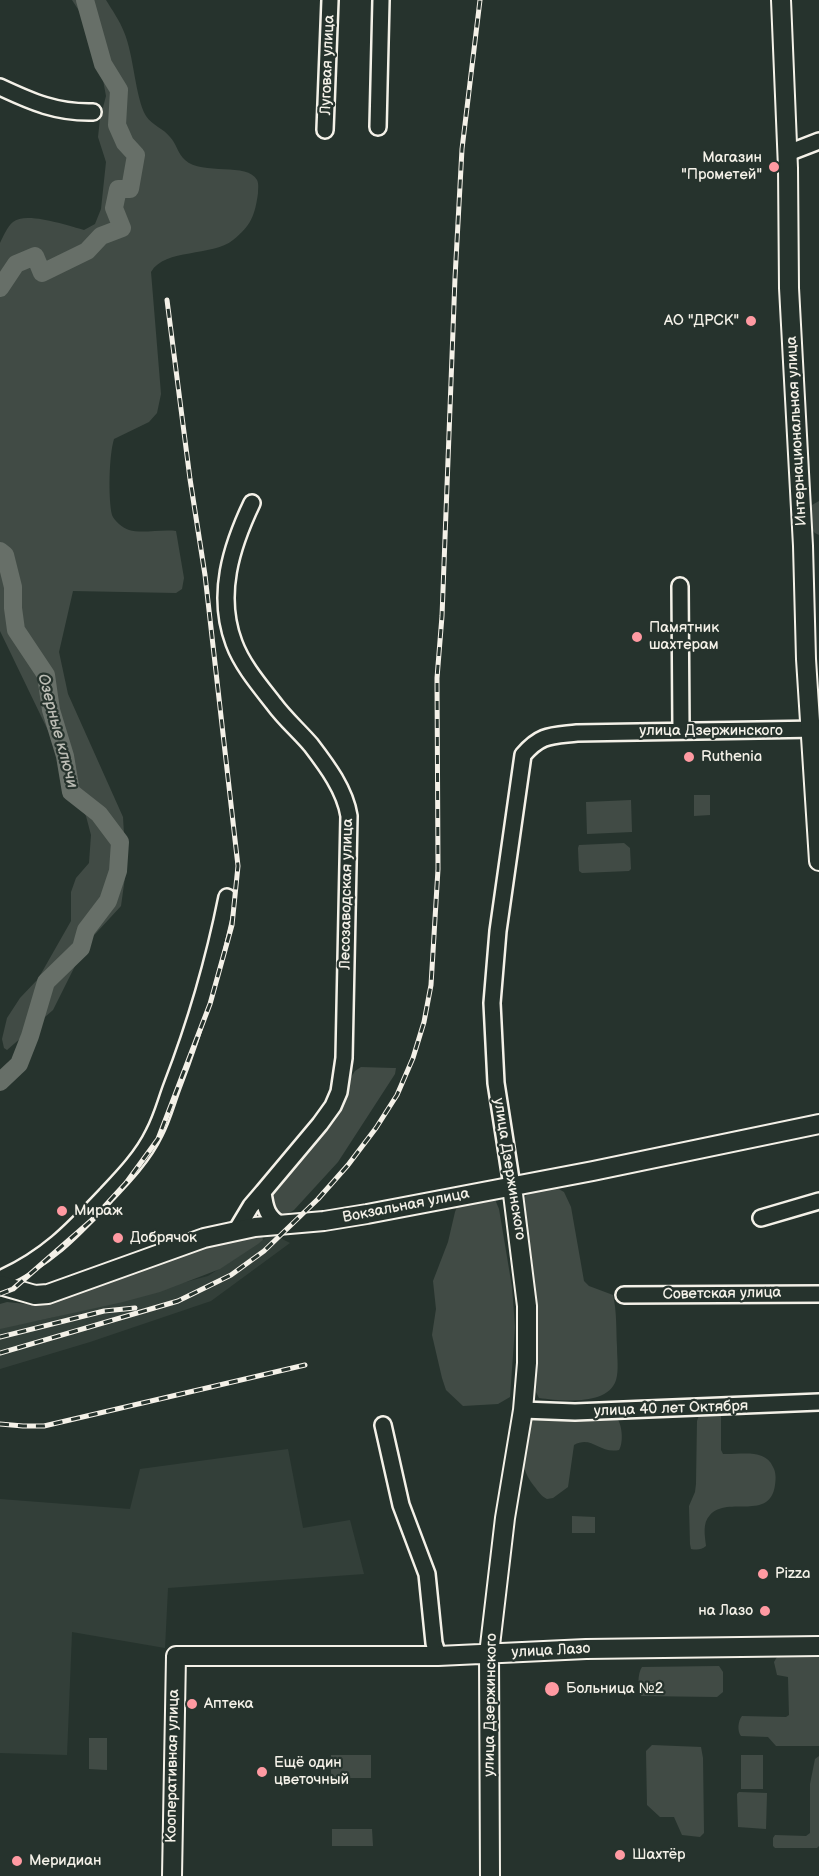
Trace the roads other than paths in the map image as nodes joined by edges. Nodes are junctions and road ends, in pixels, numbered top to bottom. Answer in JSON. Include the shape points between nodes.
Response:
{"nodes":[{"id":1,"x":330,"y":0,"type":"edge"},
{"id":2,"x":381,"y":0,"type":"edge"},
{"id":3,"x":781,"y":0,"type":"edge"},
{"id":4,"x":0,"y":87,"type":"edge"},
{"id":5,"x":93,"y":111,"type":"dead end"},
{"id":6,"x":378,"y":127,"type":"dead end"},
{"id":7,"x":325,"y":130,"type":"dead end"},
{"id":8,"x":819,"y":141,"type":"edge"},
{"id":9,"x":788,"y":153,"type":"junction"},
{"id":10,"x":252,"y":503,"type":"dead end"},
{"id":11,"x":680,"y":586,"type":"dead end"},
{"id":12,"x":815,"y":729,"type":"edge"},
{"id":13,"x":681,"y":730,"type":"junction"},
{"id":14,"x":819,"y":861,"type":"edge"},
{"id":15,"x":227,"y":897,"type":"dead end"},
{"id":16,"x":819,"y":1124,"type":"edge"},
{"id":17,"x":512,"y":1186,"type":"junction"},
{"id":18,"x":263,"y":1192,"type":"junction"},
{"id":19,"x":819,"y":1201,"type":"edge"},
{"id":20,"x":761,"y":1218,"type":"dead end"},
{"id":21,"x":281,"y":1226,"type":"junction"},
{"id":22,"x":236,"y":1231,"type":"junction"},
{"id":23,"x":0,"y":1279,"type":"edge"},
{"id":24,"x":0,"y":1285,"type":"edge"},
{"id":25,"x":624,"y":1294,"type":"dead end"},
{"id":26,"x":819,"y":1294,"type":"edge"},
{"id":27,"x":819,"y":1402,"type":"edge"},
{"id":28,"x":523,"y":1410,"type":"junction"},
{"id":29,"x":383,"y":1425,"type":"dead end"},
{"id":30,"x":819,"y":1646,"type":"edge"},
{"id":31,"x":489,"y":1654,"type":"junction"},
{"id":32,"x":176,"y":1656,"type":"joint"},
{"id":33,"x":438,"y":1656,"type":"junction"},
{"id":34,"x":172,"y":1876,"type":"edge"},
{"id":35,"x":490,"y":1876,"type":"edge"}],
"edges":[{"from":1,"to":7,"type":"street","name":"Луговая улица"},
{"from":2,"to":6,"type":"street"},
{"from":3,"to":9,"type":"main road","name":"Интернациональная улица"},
{"from":4,"to":5,"type":"street","via":[[57,111]]},
{"from":8,"to":9,"type":"street"},
{"from":9,"to":12,"type":"main road","name":"Интернациональная улица","via":[[789,288]]},
{"from":10,"to":18,"type":"street","name":"Лесозаводская улица","via":[[237,534],[225,588],[235,645],[275,705],[328,767],[350,816],[344,1058],[339,1092],[320,1124]]},
{"from":11,"to":13,"type":"street"},
{"from":12,"to":13,"type":"street","name":"улица Дзержинского"},
{"from":12,"to":14,"type":"main road","name":"Интернациональная улица"},
{"from":13,"to":17,"type":"street","name":"улица Дзержинского","via":[[550,735],[534,742],[523,755],[492,1003],[496,1083]]},
{"from":15,"to":23,"type":"street","via":[[194,1028],[154,1133],[117,1184],[67,1237],[30,1264]]},
{"from":16,"to":17,"type":"main road","name":"Вокзальная улица"},
{"from":17,"to":21,"type":"main road","name":"Вокзальная улица"},
{"from":17,"to":28,"type":"main road","name":"улица Дзержинского","via":[[527,1306]]},
{"from":18,"to":21,"type":"street","via":[[266,1211]]},
{"from":18,"to":22,"type":"street","name":"Лесозаводская улица"},
{"from":19,"to":20,"type":"street"},
{"from":21,"to":22,"type":"main road","name":"Вокзальная улица"},
{"from":22,"to":24,"type":"main road","name":"Вокзальная улица","via":[[185,1244],[48,1294]]},
{"from":25,"to":26,"type":"street","name":"Советская улица"},
{"from":27,"to":28,"type":"street","name":"улица 40 лет Октября","via":[[575,1412]]},
{"from":28,"to":31,"type":"main road","name":"улица Дзержинского"},
{"from":29,"to":33,"type":"street","via":[[401,1505],[427,1574]]},
{"from":30,"to":31,"type":"main road","name":"улица Лазо"},
{"from":31,"to":33,"type":"main road","name":"улица Лазо"},
{"from":31,"to":35,"type":"main road","name":"улица Дзержинского"},
{"from":32,"to":33,"type":"main road","name":"улица Лазо"},
{"from":32,"to":34,"type":"main road","name":"Кооперативная улица"}]}
